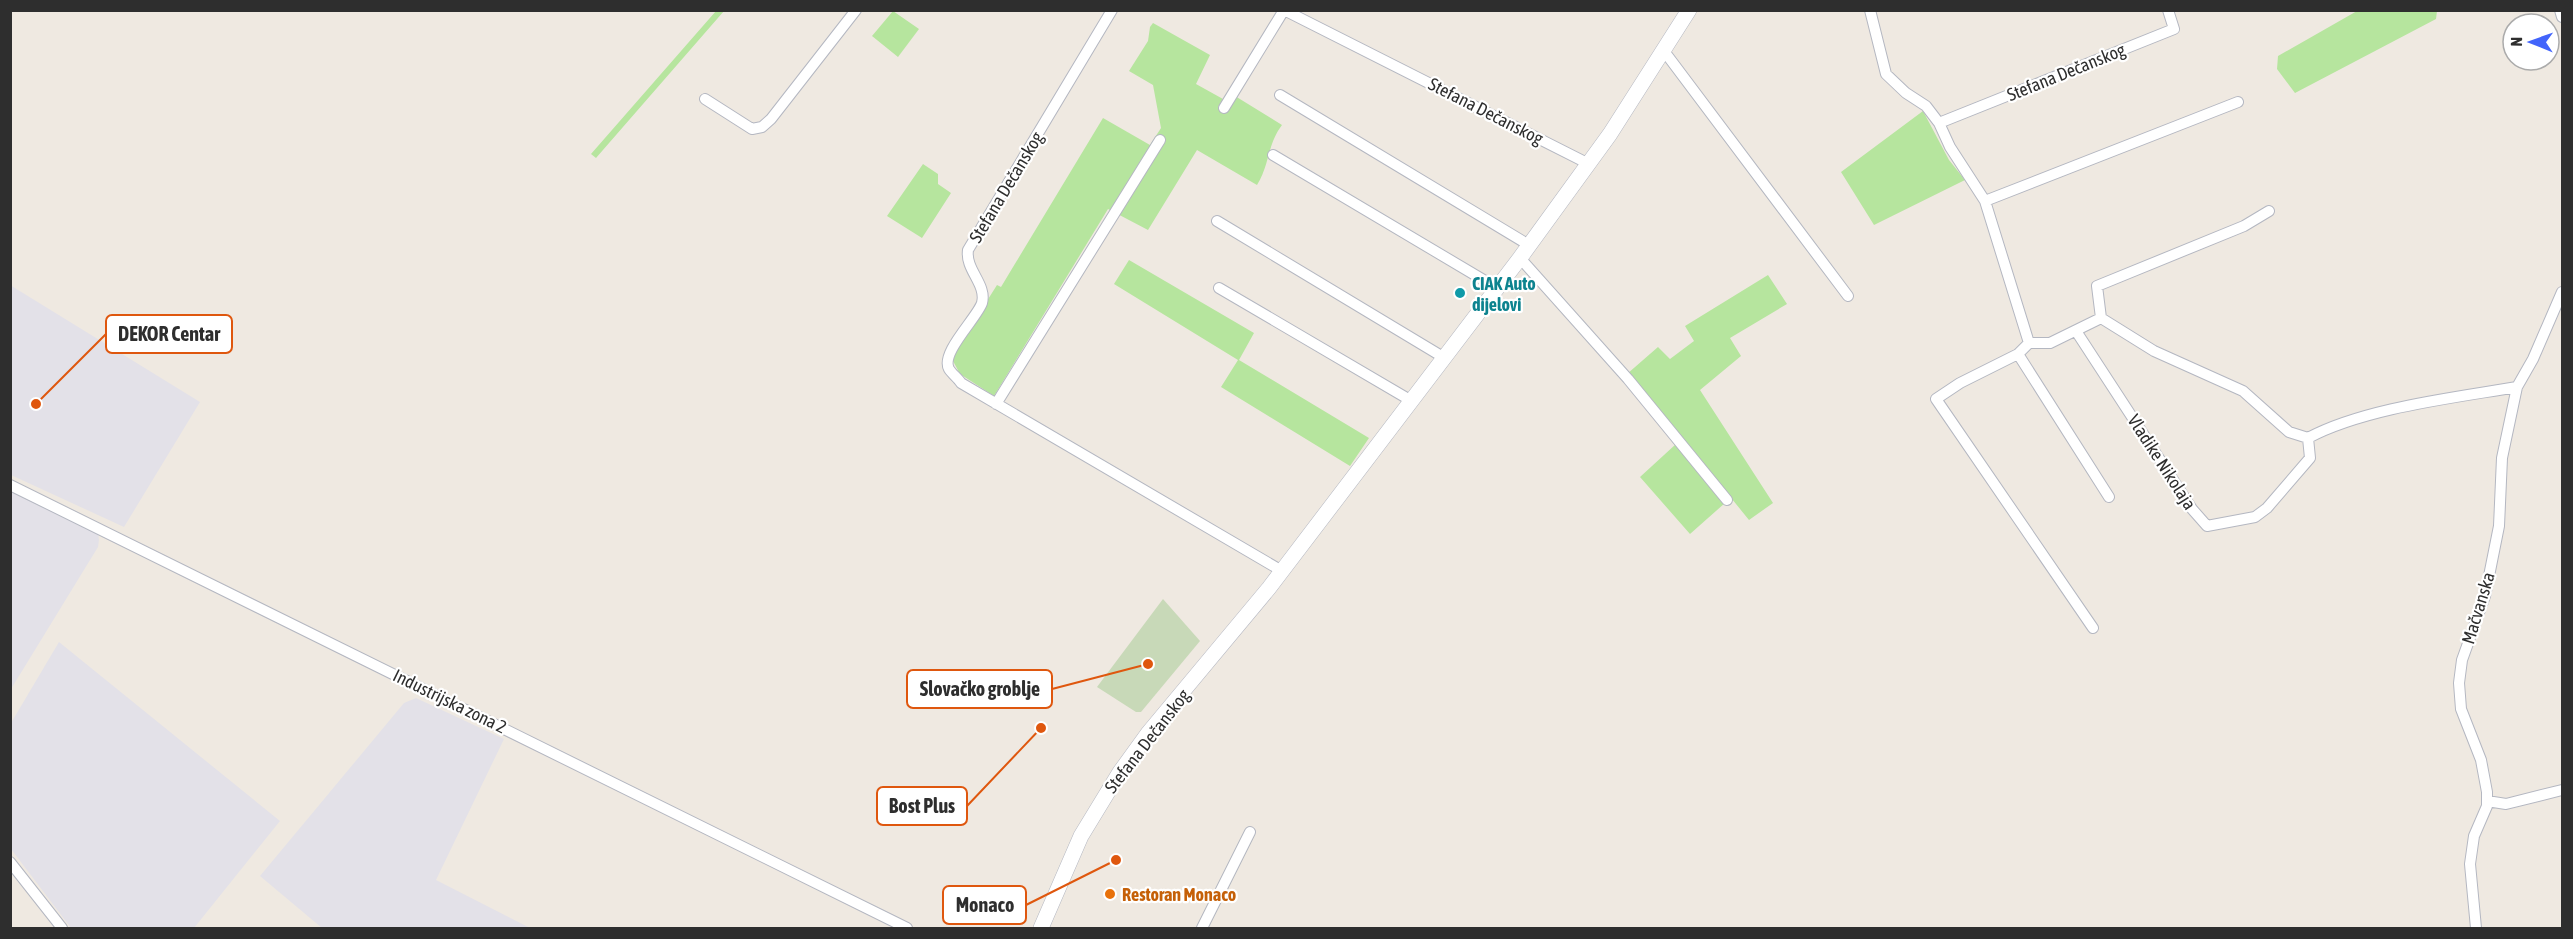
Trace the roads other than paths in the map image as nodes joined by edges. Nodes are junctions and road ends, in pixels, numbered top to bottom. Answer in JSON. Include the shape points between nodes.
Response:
{"nodes":[{"id":1,"x":856,"y":10,"type":"edge"},
{"id":2,"x":1112,"y":10,"type":"edge"},
{"id":3,"x":1284,"y":10,"type":"edge"},
{"id":4,"x":1689,"y":10,"type":"edge"},
{"id":5,"x":1870,"y":10,"type":"edge"},
{"id":6,"x":2168,"y":10,"type":"edge"},
{"id":7,"x":2560,"y":10,"type":"edge"},
{"id":8,"x":2562,"y":17,"type":"edge"},
{"id":9,"x":1664,"y":51,"type":"junction"},
{"id":10,"x":1280,"y":95,"type":"dead end"},
{"id":11,"x":705,"y":99,"type":"dead end"},
{"id":12,"x":2238,"y":102,"type":"dead end"},
{"id":13,"x":1224,"y":108,"type":"dead end"},
{"id":14,"x":1940,"y":123,"type":"junction"},
{"id":15,"x":1160,"y":140,"type":"dead end"},
{"id":16,"x":1273,"y":155,"type":"dead end"},
{"id":17,"x":1590,"y":164,"type":"junction"},
{"id":18,"x":1985,"y":201,"type":"junction"},
{"id":19,"x":2269,"y":211,"type":"dead end"},
{"id":20,"x":1217,"y":221,"type":"dead end"},
{"id":21,"x":1525,"y":252,"type":"junction"},
{"id":22,"x":1219,"y":288,"type":"dead end"},
{"id":23,"x":1497,"y":288,"type":"junction"},
{"id":24,"x":2562,"y":292,"type":"edge"},
{"id":25,"x":1848,"y":296,"type":"dead end"},
{"id":26,"x":2102,"y":318,"type":"junction"},
{"id":27,"x":2076,"y":331,"type":"junction"},
{"id":28,"x":2029,"y":343,"type":"junction"},
{"id":29,"x":2019,"y":354,"type":"junction"},
{"id":30,"x":1443,"y":357,"type":"junction"},
{"id":31,"x":2517,"y":387,"type":"junction"},
{"id":32,"x":1410,"y":400,"type":"junction"},
{"id":33,"x":996,"y":404,"type":"junction"},
{"id":34,"x":2308,"y":438,"type":"junction"},
{"id":35,"x":10,"y":485,"type":"edge"},
{"id":36,"x":2109,"y":497,"type":"dead end"},
{"id":37,"x":1727,"y":500,"type":"dead end"},
{"id":38,"x":1282,"y":571,"type":"junction"},
{"id":39,"x":2093,"y":628,"type":"dead end"},
{"id":40,"x":2562,"y":790,"type":"edge"},
{"id":41,"x":2487,"y":801,"type":"junction"},
{"id":42,"x":1250,"y":832,"type":"dead end"},
{"id":43,"x":10,"y":862,"type":"edge"},
{"id":44,"x":887,"y":924,"type":"edge"},
{"id":45,"x":62,"y":928,"type":"edge"},
{"id":46,"x":907,"y":928,"type":"edge"},
{"id":47,"x":1041,"y":928,"type":"edge"},
{"id":48,"x":1202,"y":928,"type":"edge"},
{"id":49,"x":2476,"y":928,"type":"edge"}],
"edges":[{"from":1,"to":11,"type":"street","via":[[762,127],[752,129]]},
{"from":2,"to":33,"type":"street","name":"Stefana Dečanskog","via":[[968,250],[967,260],[981,290],[982,303],[949,356],[949,369],[962,383]]},
{"from":3,"to":13,"type":"street","name":"Stefana Dečanskog"},
{"from":3,"to":17,"type":"street","name":"Stefana Dečanskog"},
{"from":4,"to":9,"type":"main road","name":"Stefana Dečanskog"},
{"from":5,"to":14,"type":"street","via":[[1886,74],[1926,106]]},
{"from":6,"to":14,"type":"street","name":"Stefana Dečanskog","via":[[2174,29]]},
{"from":7,"to":8,"type":"street"},
{"from":9,"to":17,"type":"main road","name":"Stefana Dečanskog"},
{"from":9,"to":25,"type":"street"},
{"from":10,"to":21,"type":"street"},
{"from":12,"to":18,"type":"street"},
{"from":14,"to":18,"type":"street","via":[[1950,147]]},
{"from":15,"to":33,"type":"street"},
{"from":16,"to":23,"type":"street"},
{"from":17,"to":21,"type":"main road","name":"Stefana Dečanskog"},
{"from":18,"to":28,"type":"street"},
{"from":19,"to":26,"type":"street","via":[[2244,226],[2097,286]]},
{"from":20,"to":30,"type":"street"},
{"from":21,"to":23,"type":"main road","name":"Stefana Dečanskog"},
{"from":21,"to":37,"type":"street"},
{"from":22,"to":32,"type":"street"},
{"from":23,"to":30,"type":"main road","name":"Stefana Dečanskog"},
{"from":24,"to":31,"type":"street","name":"Mačvanska"},
{"from":26,"to":27,"type":"street"},
{"from":26,"to":34,"type":"street","via":[[2154,351],[2243,391],[2289,432]]},
{"from":27,"to":28,"type":"street","via":[[2050,343]]},
{"from":27,"to":34,"type":"street","name":"Vladike Nikolaja","via":[[2207,526],[2251,519],[2267,507],[2310,458]]},
{"from":28,"to":29,"type":"street"},
{"from":29,"to":36,"type":"street"},
{"from":29,"to":39,"type":"street","via":[[1960,382],[1936,399]]},
{"from":30,"to":32,"type":"main road","name":"Stefana Dečanskog"},
{"from":31,"to":34,"type":"street","via":[[2356,419]]},
{"from":31,"to":41,"type":"street","name":"Mačvanska","via":[[2502,458],[2499,526],[2485,596],[2462,660],[2459,683],[2461,709],[2481,759]]},
{"from":32,"to":38,"type":"main road","name":"Stefana Dečanskog"},
{"from":33,"to":38,"type":"street"},
{"from":35,"to":44,"type":"street","name":"Industrijska zona 2"},
{"from":38,"to":47,"type":"main road","name":"Stefana Dečanskog","via":[[1120,772],[1081,836]]},
{"from":40,"to":41,"type":"street","via":[[2506,804]]},
{"from":41,"to":49,"type":"street","name":"Mačvanska","via":[[2474,836],[2470,864]]},
{"from":42,"to":48,"type":"street"},
{"from":43,"to":45,"type":"street"},
{"from":44,"to":46,"type":"street","name":"Industrijska zona 2"}]}
